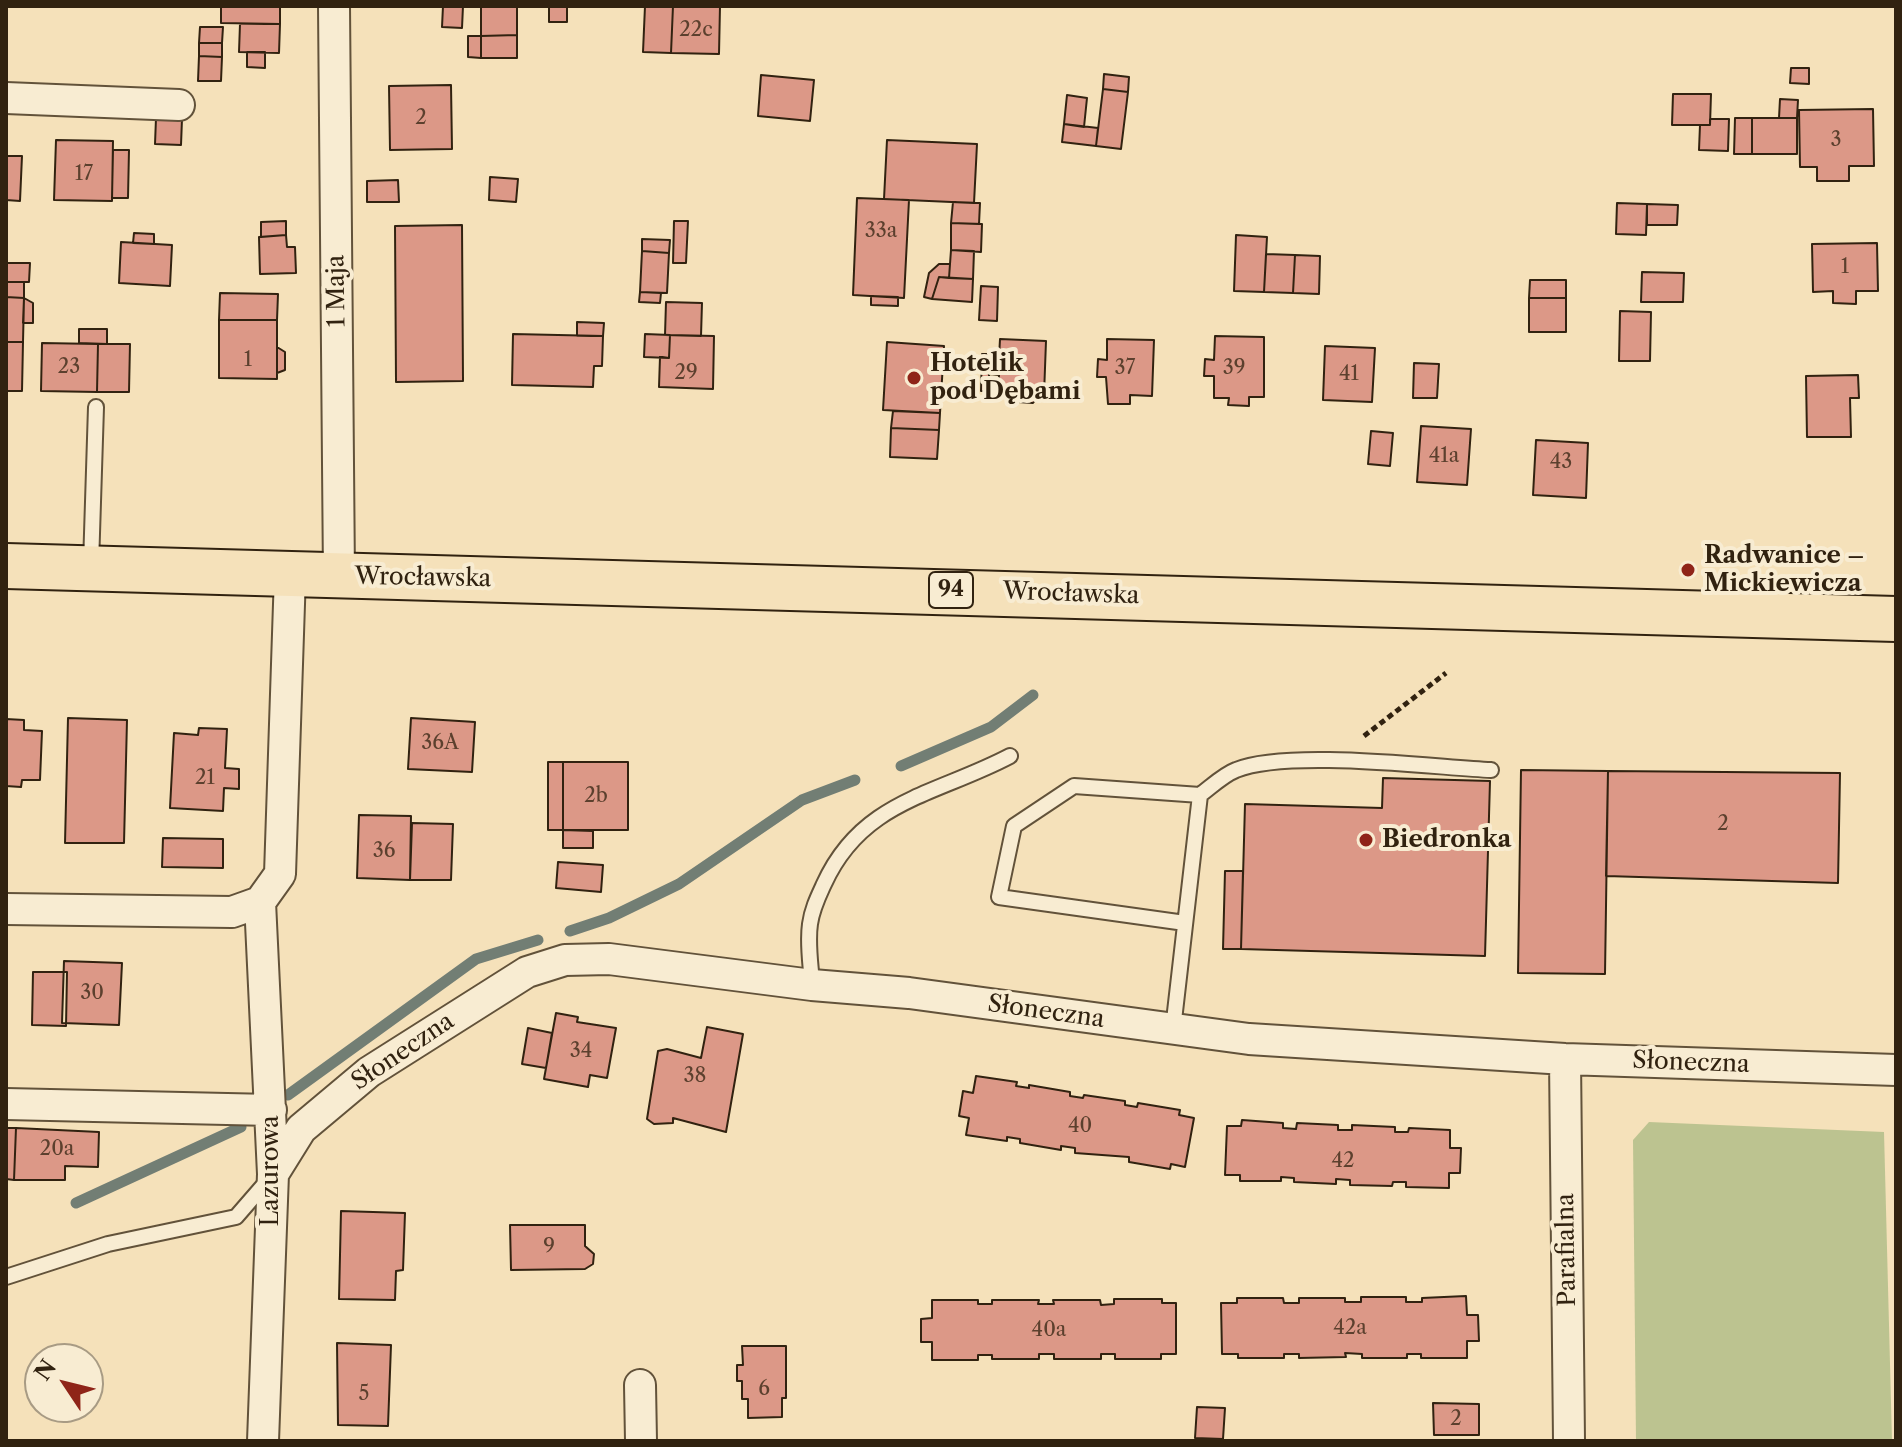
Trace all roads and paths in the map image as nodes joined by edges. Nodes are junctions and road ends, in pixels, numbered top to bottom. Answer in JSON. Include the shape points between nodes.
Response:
{"nodes":[{"id":1,"x":334,"y":6,"type":"edge"},
{"id":2,"x":6,"y":98,"type":"edge"},
{"id":3,"x":179,"y":105,"type":"dead end"},
{"id":4,"x":96,"y":407,"type":"dead end"},
{"id":5,"x":6,"y":566,"type":"edge"},
{"id":6,"x":91,"y":569,"type":"junction"},
{"id":7,"x":290,"y":574,"type":"junction"},
{"id":8,"x":339,"y":577,"type":"junction"},
{"id":9,"x":1896,"y":619,"type":"edge"},
{"id":10,"x":1446,"y":673,"type":"dead end"},
{"id":11,"x":1010,"y":756,"type":"dead end"},
{"id":12,"x":1320,"y":762,"type":"junction"},
{"id":13,"x":1491,"y":770,"type":"dead end"},
{"id":14,"x":1200,"y":795,"type":"junction"},
{"id":15,"x":260,"y":902,"type":"junction"},
{"id":16,"x":6,"y":909,"type":"edge"},
{"id":17,"x":1185,"y":923,"type":"junction"},
{"id":18,"x":812,"y":985,"type":"junction"},
{"id":19,"x":1173,"y":1029,"type":"junction"},
{"id":20,"x":1565,"y":1059,"type":"junction"},
{"id":21,"x":1896,"y":1070,"type":"edge"},
{"id":22,"x":6,"y":1104,"type":"edge"},
{"id":23,"x":271,"y":1110,"type":"junction"},
{"id":24,"x":273,"y":1174,"type":"junction"},
{"id":25,"x":6,"y":1277,"type":"edge"},
{"id":26,"x":640,"y":1385,"type":"dead end"},
{"id":27,"x":263,"y":1441,"type":"edge"},
{"id":28,"x":641,"y":1441,"type":"edge"},
{"id":29,"x":1569,"y":1441,"type":"edge"}],
"edges":[{"from":1,"to":8,"type":"street","name":"1 Maja"},
{"from":2,"to":3,"type":"street"},
{"from":4,"to":6,"type":"lane"},
{"from":5,"to":6,"type":"main road","name":"Wrocławska","number":"94"},
{"from":6,"to":7,"type":"main road","name":"Wrocławska","number":"94"},
{"from":7,"to":8,"type":"main road","name":"Wrocławska","number":"94"},
{"from":7,"to":15,"type":"street","via":[[280,874]]},
{"from":8,"to":9,"type":"main road","name":"Wrocławska","number":"94"},
{"from":10,"to":12,"type":"path","via":[[1379,726]]},
{"from":11,"to":18,"type":"lane","via":[[892,809],[844,847],[814,906],[809,943]]},
{"from":12,"to":13,"type":"lane"},
{"from":12,"to":14,"type":"lane","via":[[1261,763],[1235,771]]},
{"from":14,"to":17,"type":"lane"},
{"from":14,"to":17,"type":"lane","via":[[1074,786],[1014,826],[999,897]]},
{"from":15,"to":16,"type":"street","via":[[232,912]]},
{"from":15,"to":23,"type":"street","name":"Lazurowa"},
{"from":17,"to":19,"type":"lane"},
{"from":18,"to":19,"type":"street","name":"Słoneczna"},
{"from":18,"to":24,"type":"street","name":"Słoneczna","via":[[609,959],[565,960],[527,972],[369,1072],[301,1129]]},
{"from":19,"to":20,"type":"street","name":"Słoneczna","via":[[1249,1039]]},
{"from":20,"to":21,"type":"street","name":"Słoneczna"},
{"from":20,"to":29,"type":"street","name":"Parafialna"},
{"from":22,"to":23,"type":"street"},
{"from":23,"to":24,"type":"street","name":"Lazurowa"},
{"from":24,"to":25,"type":"lane","via":[[236,1217],[108,1244]]},
{"from":24,"to":27,"type":"street","name":"Lazurowa"},
{"from":26,"to":28,"type":"street"}]}
